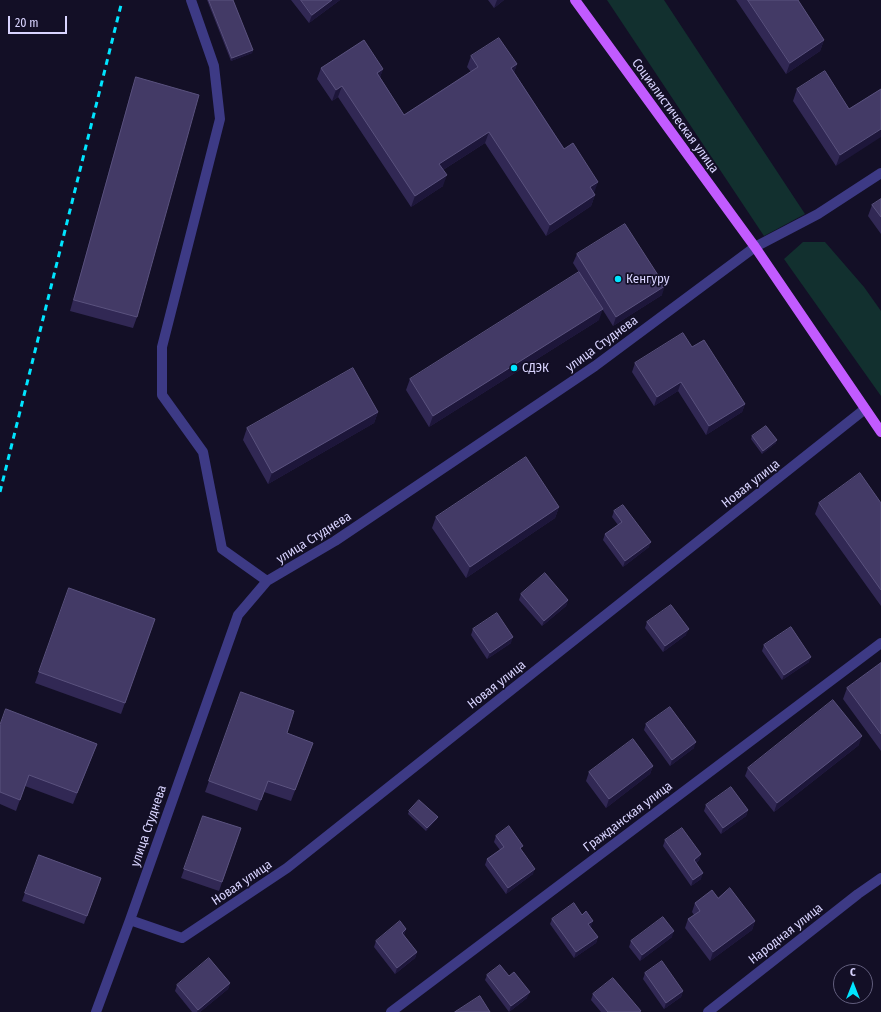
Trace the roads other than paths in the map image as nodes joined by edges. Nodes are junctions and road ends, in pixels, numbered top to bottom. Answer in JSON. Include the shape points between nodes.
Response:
{"nodes":[{"id":1,"x":191,"y":0,"type":"edge"},
{"id":2,"x":575,"y":0,"type":"edge"},
{"id":3,"x":881,"y":173,"type":"edge"},
{"id":4,"x":755,"y":246,"type":"junction"},
{"id":5,"x":865,"y":409,"type":"junction"},
{"id":6,"x":881,"y":432,"type":"edge"},
{"id":7,"x":267,"y":581,"type":"junction"},
{"id":8,"x":881,"y":643,"type":"edge"},
{"id":9,"x":881,"y":878,"type":"edge"},
{"id":10,"x":130,"y":920,"type":"junction"},
{"id":11,"x":96,"y":1012,"type":"edge"},
{"id":12,"x":390,"y":1012,"type":"edge"},
{"id":13,"x":708,"y":1012,"type":"edge"}],
"edges":[{"from":1,"to":7,"type":"street","via":[[214,66],[220,120],[162,347],[162,396],[203,452],[222,549]]},
{"from":2,"to":4,"type":"main road","name":"Социалистическая улица"},
{"from":3,"to":4,"type":"street","via":[[818,214]]},
{"from":4,"to":5,"type":"main road","name":"Социалистическая улица"},
{"from":4,"to":7,"type":"street","name":"улица Студнева","via":[[595,366],[335,542]]},
{"from":5,"to":6,"type":"main road","name":"Социалистическая улица"},
{"from":5,"to":10,"type":"street","name":"Новая улица","via":[[287,868],[182,938]]},
{"from":7,"to":10,"type":"street","name":"улица Студнева","via":[[238,615]]},
{"from":8,"to":12,"type":"street","name":"Гражданская улица"},
{"from":9,"to":13,"type":"street","name":"Народная улица"},
{"from":10,"to":11,"type":"street","name":"улица Студнева"}]}
